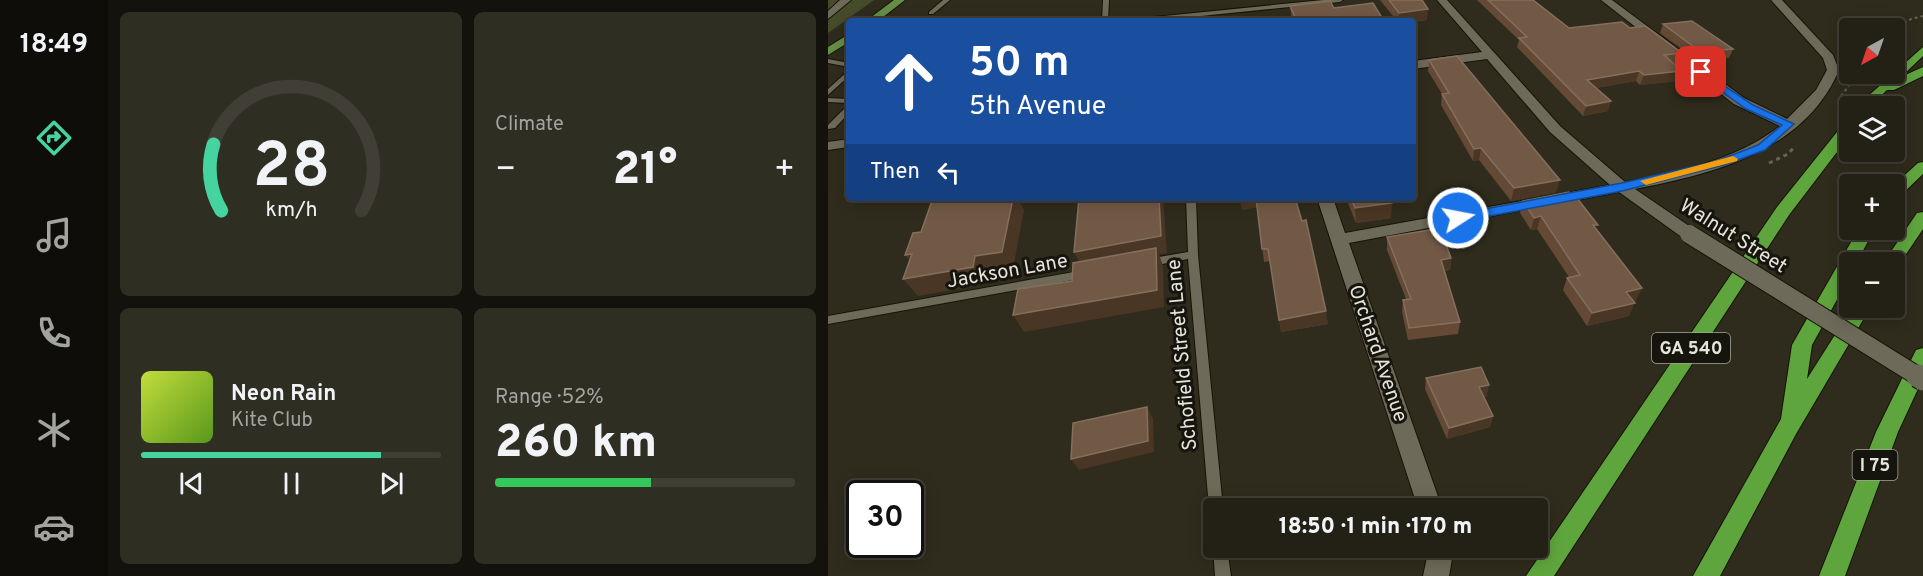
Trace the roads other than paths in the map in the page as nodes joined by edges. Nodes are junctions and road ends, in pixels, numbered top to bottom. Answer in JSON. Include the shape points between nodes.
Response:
{"nodes":[{"id":1,"x":846,"y":0,"type":"edge"},
{"id":2,"x":900,"y":0,"type":"edge"},
{"id":3,"x":947,"y":0,"type":"edge"},
{"id":4,"x":1106,"y":0,"type":"edge"},
{"id":5,"x":1340,"y":0,"type":"edge"},
{"id":6,"x":1442,"y":0,"type":"edge"},
{"id":7,"x":1606,"y":0,"type":"edge"},
{"id":8,"x":1776,"y":0,"type":"edge"},
{"id":9,"x":931,"y":13,"type":"dead end"},
{"id":10,"x":828,"y":16,"type":"edge"},
{"id":11,"x":875,"y":18,"type":"edge"},
{"id":12,"x":1104,"y":18,"type":"edge"},
{"id":13,"x":1183,"y":18,"type":"edge"},
{"id":14,"x":846,"y":39,"type":"edge"},
{"id":15,"x":831,"y":47,"type":"edge"},
{"id":16,"x":1923,"y":50,"type":"edge"},
{"id":17,"x":1488,"y":55,"type":"junction"},
{"id":18,"x":828,"y":61,"type":"edge"},
{"id":19,"x":846,"y":64,"type":"edge"},
{"id":20,"x":1416,"y":65,"type":"edge"},
{"id":21,"x":1923,"y":71,"type":"edge"},
{"id":22,"x":846,"y":75,"type":"edge"},
{"id":23,"x":828,"y":93,"type":"edge"},
{"id":24,"x":1873,"y":96,"type":"edge"},
{"id":25,"x":1878,"y":96,"type":"edge"},
{"id":26,"x":828,"y":100,"type":"edge"},
{"id":27,"x":846,"y":101,"type":"edge"},
{"id":28,"x":846,"y":112,"type":"edge"},
{"id":29,"x":1789,"y":124,"type":"junction"},
{"id":30,"x":828,"y":127,"type":"edge"},
{"id":31,"x":1839,"y":139,"type":"edge"},
{"id":32,"x":846,"y":143,"type":"edge"},
{"id":33,"x":828,"y":146,"type":"edge"},
{"id":34,"x":1923,"y":166,"type":"edge"},
{"id":35,"x":1905,"y":183,"type":"edge"},
{"id":36,"x":1622,"y":187,"type":"junction"},
{"id":37,"x":1191,"y":201,"type":"edge"},
{"id":38,"x":1326,"y":201,"type":"edge"},
{"id":39,"x":1923,"y":217,"type":"edge"},
{"id":40,"x":1340,"y":239,"type":"junction"},
{"id":41,"x":1860,"y":240,"type":"edge"},
{"id":42,"x":1899,"y":252,"type":"edge"},
{"id":43,"x":1193,"y":255,"type":"junction"},
{"id":44,"x":1134,"y":266,"type":"edge"},
{"id":45,"x":1098,"y":272,"type":"edge"},
{"id":46,"x":1855,"y":318,"type":"edge"},
{"id":47,"x":828,"y":320,"type":"edge"},
{"id":48,"x":1923,"y":356,"type":"edge"},
{"id":49,"x":1923,"y":379,"type":"edge"},
{"id":50,"x":1788,"y":427,"type":"junction"},
{"id":51,"x":1215,"y":498,"type":"edge"},
{"id":52,"x":1427,"y":498,"type":"edge"},
{"id":53,"x":1221,"y":558,"type":"edge"},
{"id":54,"x":1440,"y":558,"type":"edge"},
{"id":55,"x":1223,"y":576,"type":"edge"},
{"id":56,"x":1437,"y":576,"type":"edge"},
{"id":57,"x":1539,"y":576,"type":"edge"},
{"id":58,"x":1706,"y":576,"type":"edge"},
{"id":59,"x":1832,"y":576,"type":"edge"}],
"edges":[{"from":1,"to":10,"type":"street"},
{"from":2,"to":11,"type":"main road"},
{"from":3,"to":9,"type":"lane"},
{"from":4,"to":12,"type":"lane"},
{"from":5,"to":13,"type":"lane"},
{"from":6,"to":17,"type":"street","name":"Walnut Street"},
{"from":7,"to":29,"type":"street","via":[[1740,101]]},
{"from":8,"to":29,"type":"street","via":[[1829,57],[1833,70],[1828,82]]},
{"from":14,"to":15,"type":"main road"},
{"from":16,"to":24,"type":"highway"},
{"from":17,"to":20,"type":"street"},
{"from":17,"to":36,"type":"street","name":"Walnut Street","via":[[1555,129]]},
{"from":18,"to":19,"type":"lane"},
{"from":21,"to":25,"type":"highway"},
{"from":22,"to":23,"type":"lane"},
{"from":26,"to":27,"type":"lane"},
{"from":28,"to":30,"type":"lane"},
{"from":29,"to":36,"type":"street","via":[[1772,141],[1747,154]]},
{"from":31,"to":57,"type":"highway","number":"GA 540","via":[[1783,212]]},
{"from":32,"to":33,"type":"street"},
{"from":34,"to":35,"type":"highway"},
{"from":36,"to":40,"type":"street"},
{"from":36,"to":49,"type":"street","name":"Walnut Street","bridge":true,"via":[[1689,234]]},
{"from":37,"to":43,"type":"lane","name":"Schofield Street Lane"},
{"from":38,"to":40,"type":"street","name":"Orchard Avenue"},
{"from":39,"to":42,"type":"highway"},
{"from":40,"to":52,"type":"street","name":"Orchard Avenue"},
{"from":41,"to":50,"type":"highway","via":[[1802,345]]},
{"from":43,"to":44,"type":"lane"},
{"from":43,"to":51,"type":"lane","name":"Schofield Street Lane"},
{"from":45,"to":47,"type":"lane","name":"Jackson Lane"},
{"from":46,"to":50,"type":"highway"},
{"from":48,"to":59,"type":"highway","number":"I 75","via":[[1887,432]]},
{"from":50,"to":58,"type":"highway"},
{"from":53,"to":55,"type":"lane"},
{"from":54,"to":56,"type":"street"}]}
